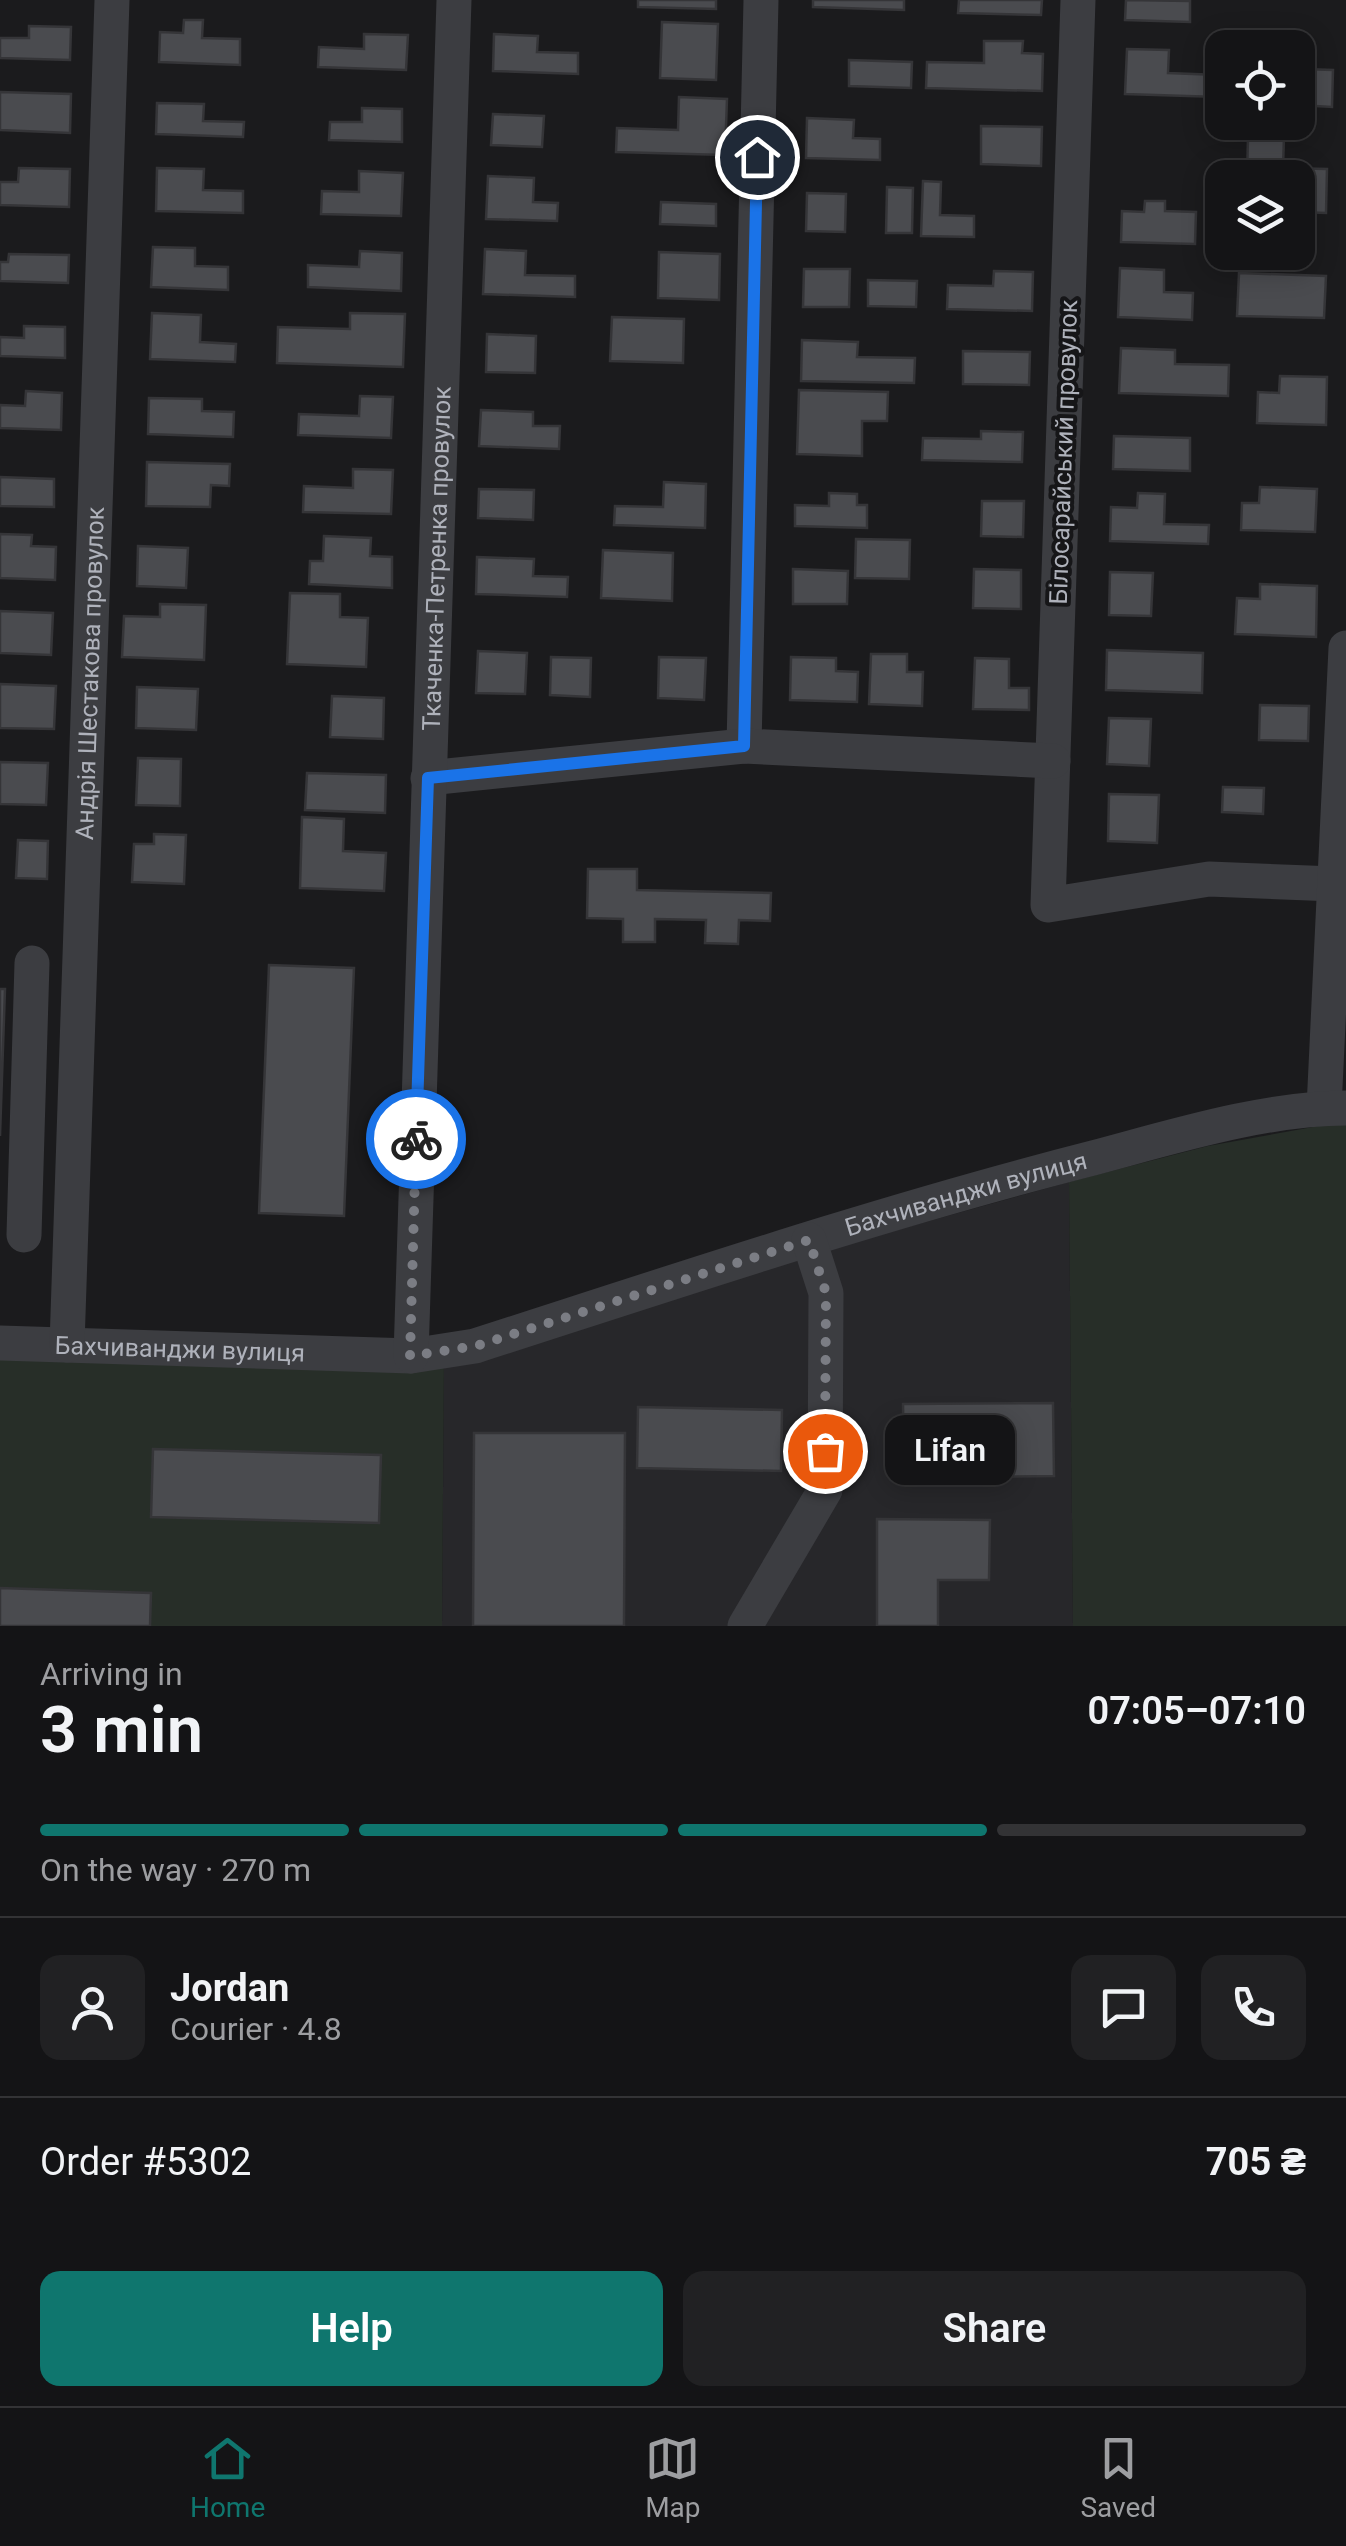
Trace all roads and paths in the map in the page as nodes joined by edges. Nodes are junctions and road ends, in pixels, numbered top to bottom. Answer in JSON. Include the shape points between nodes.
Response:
{"nodes":[{"id":1,"x":112,"y":0,"type":"edge"},
{"id":2,"x":454,"y":0,"type":"edge"},
{"id":3,"x":761,"y":0,"type":"edge"},
{"id":4,"x":1078,"y":0,"type":"edge"},
{"id":5,"x":1346,"y":648,"type":"edge"},
{"id":6,"x":744,"y":746,"type":"junction"},
{"id":7,"x":1053,"y":761,"type":"junction"},
{"id":8,"x":428,"y":778,"type":"junction"},
{"id":9,"x":1335,"y":884,"type":"junction"},
{"id":10,"x":32,"y":963,"type":"dead end"},
{"id":11,"x":30,"y":1041,"type":"junction"},
{"id":12,"x":78,"y":1042,"type":"junction"},
{"id":13,"x":1335,"y":1108,"type":"edge"},
{"id":14,"x":24,"y":1234,"type":"dead end"},
{"id":15,"x":809,"y":1240,"type":"junction"},
{"id":16,"x":0,"y":1342,"type":"edge"},
{"id":17,"x":68,"y":1345,"type":"junction"},
{"id":18,"x":410,"y":1356,"type":"junction"},
{"id":19,"x":745,"y":1626,"type":"edge"}],
"edges":[{"from":1,"to":12,"type":"street","name":"Андрія Шестакова провулок"},
{"from":2,"to":8,"type":"street","name":"Ткаченка-Петренка провулок"},
{"from":3,"to":6,"type":"street"},
{"from":4,"to":7,"type":"street","name":"Білосарайський провулок"},
{"from":5,"to":9,"type":"street"},
{"from":6,"to":7,"type":"street"},
{"from":6,"to":8,"type":"street"},
{"from":7,"to":9,"type":"street","name":"Білосарайський провулок","via":[[1048,905],[1209,879]]},
{"from":8,"to":18,"type":"street","name":"Ткаченка-Петренка провулок"},
{"from":9,"to":13,"type":"street"},
{"from":10,"to":11,"type":"street"},
{"from":11,"to":12,"type":"street"},
{"from":11,"to":14,"type":"street"},
{"from":12,"to":17,"type":"street","name":"Андрія Шестакова провулок"},
{"from":13,"to":15,"type":"street","name":"Бахчиванджи вулиця","via":[[1204,1129]]},
{"from":15,"to":18,"type":"street","name":"Бахчиванджи вулиця","via":[[476,1346]]},
{"from":15,"to":19,"type":"street","via":[[826,1293],[825,1490]]},
{"from":16,"to":17,"type":"street","name":"Бахчиванджи вулиця"},
{"from":17,"to":18,"type":"street","name":"Бахчиванджи вулиця"}]}
